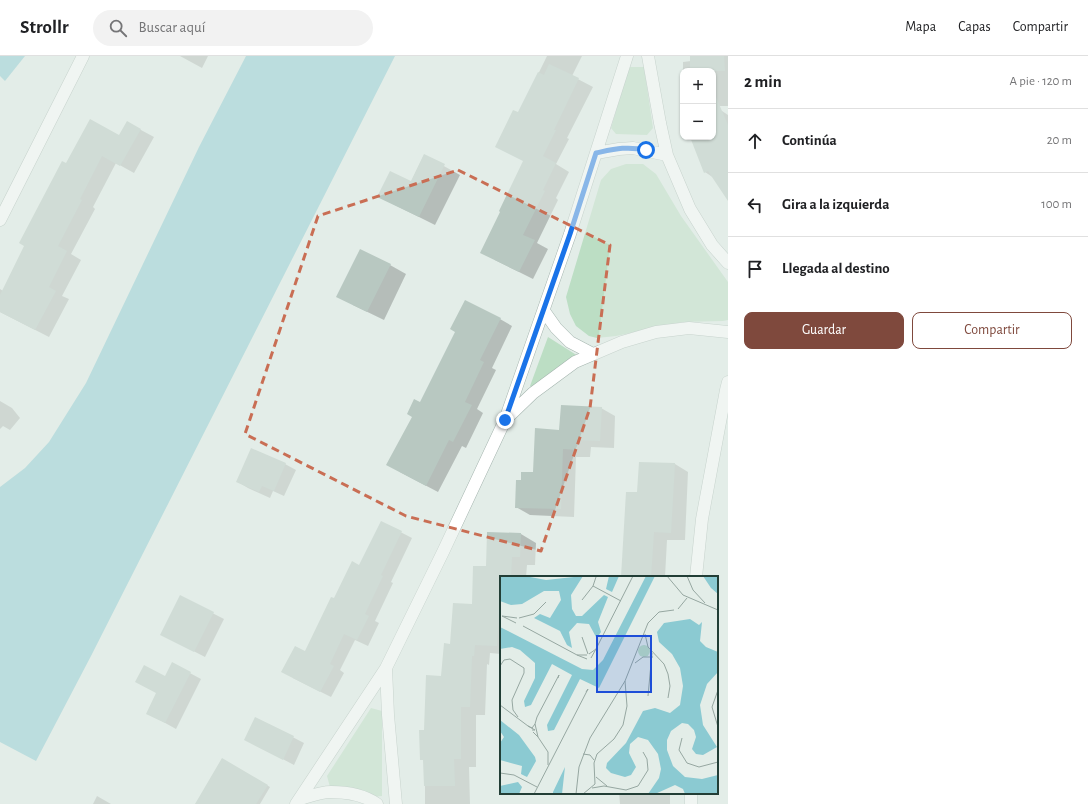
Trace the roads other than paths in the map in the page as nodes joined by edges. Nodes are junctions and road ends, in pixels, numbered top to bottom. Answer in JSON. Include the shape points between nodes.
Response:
{"nodes":[{"id":1,"x":83,"y":56,"type":"edge"},
{"id":2,"x":627,"y":56,"type":"edge"},
{"id":3,"x":648,"y":56,"type":"edge"},
{"id":4,"x":596,"y":153,"type":"junction"},
{"id":5,"x":667,"y":155,"type":"junction"},
{"id":6,"x":0,"y":220,"type":"edge"},
{"id":7,"x":728,"y":263,"type":"edge"},
{"id":8,"x":544,"y":311,"type":"junction"},
{"id":9,"x":728,"y":332,"type":"edge"},
{"id":10,"x":593,"y":354,"type":"junction"},
{"id":11,"x":728,"y":382,"type":"edge"},
{"id":12,"x":505,"y":420,"type":"junction"},
{"id":13,"x":696,"y":576,"type":"edge"},
{"id":14,"x":386,"y":668,"type":"junction"},
{"id":15,"x":298,"y":801,"type":"edge"},
{"id":16,"x":377,"y":804,"type":"edge"},
{"id":17,"x":396,"y":804,"type":"edge"}],
"edges":[{"from":1,"to":6,"type":"street"},
{"from":2,"to":4,"type":"street"},
{"from":3,"to":5,"type":"street"},
{"from":4,"to":5,"type":"street","via":[[633,148]]},
{"from":4,"to":8,"type":"street"},
{"from":5,"to":7,"type":"street","via":[[690,209],[712,245]]},
{"from":8,"to":10,"type":"street","via":[[570,342]]},
{"from":8,"to":12,"type":"street"},
{"from":9,"to":10,"type":"street","via":[[689,328],[656,332]]},
{"from":10,"to":12,"type":"street","via":[[575,362],[533,393]]},
{"from":11,"to":13,"type":"street","via":[[702,519]]},
{"from":12,"to":14,"type":"street"},
{"from":14,"to":15,"type":"street"},
{"from":14,"to":17,"type":"street"},
{"from":15,"to":16,"type":"street","via":[[330,792],[353,794]]}]}
